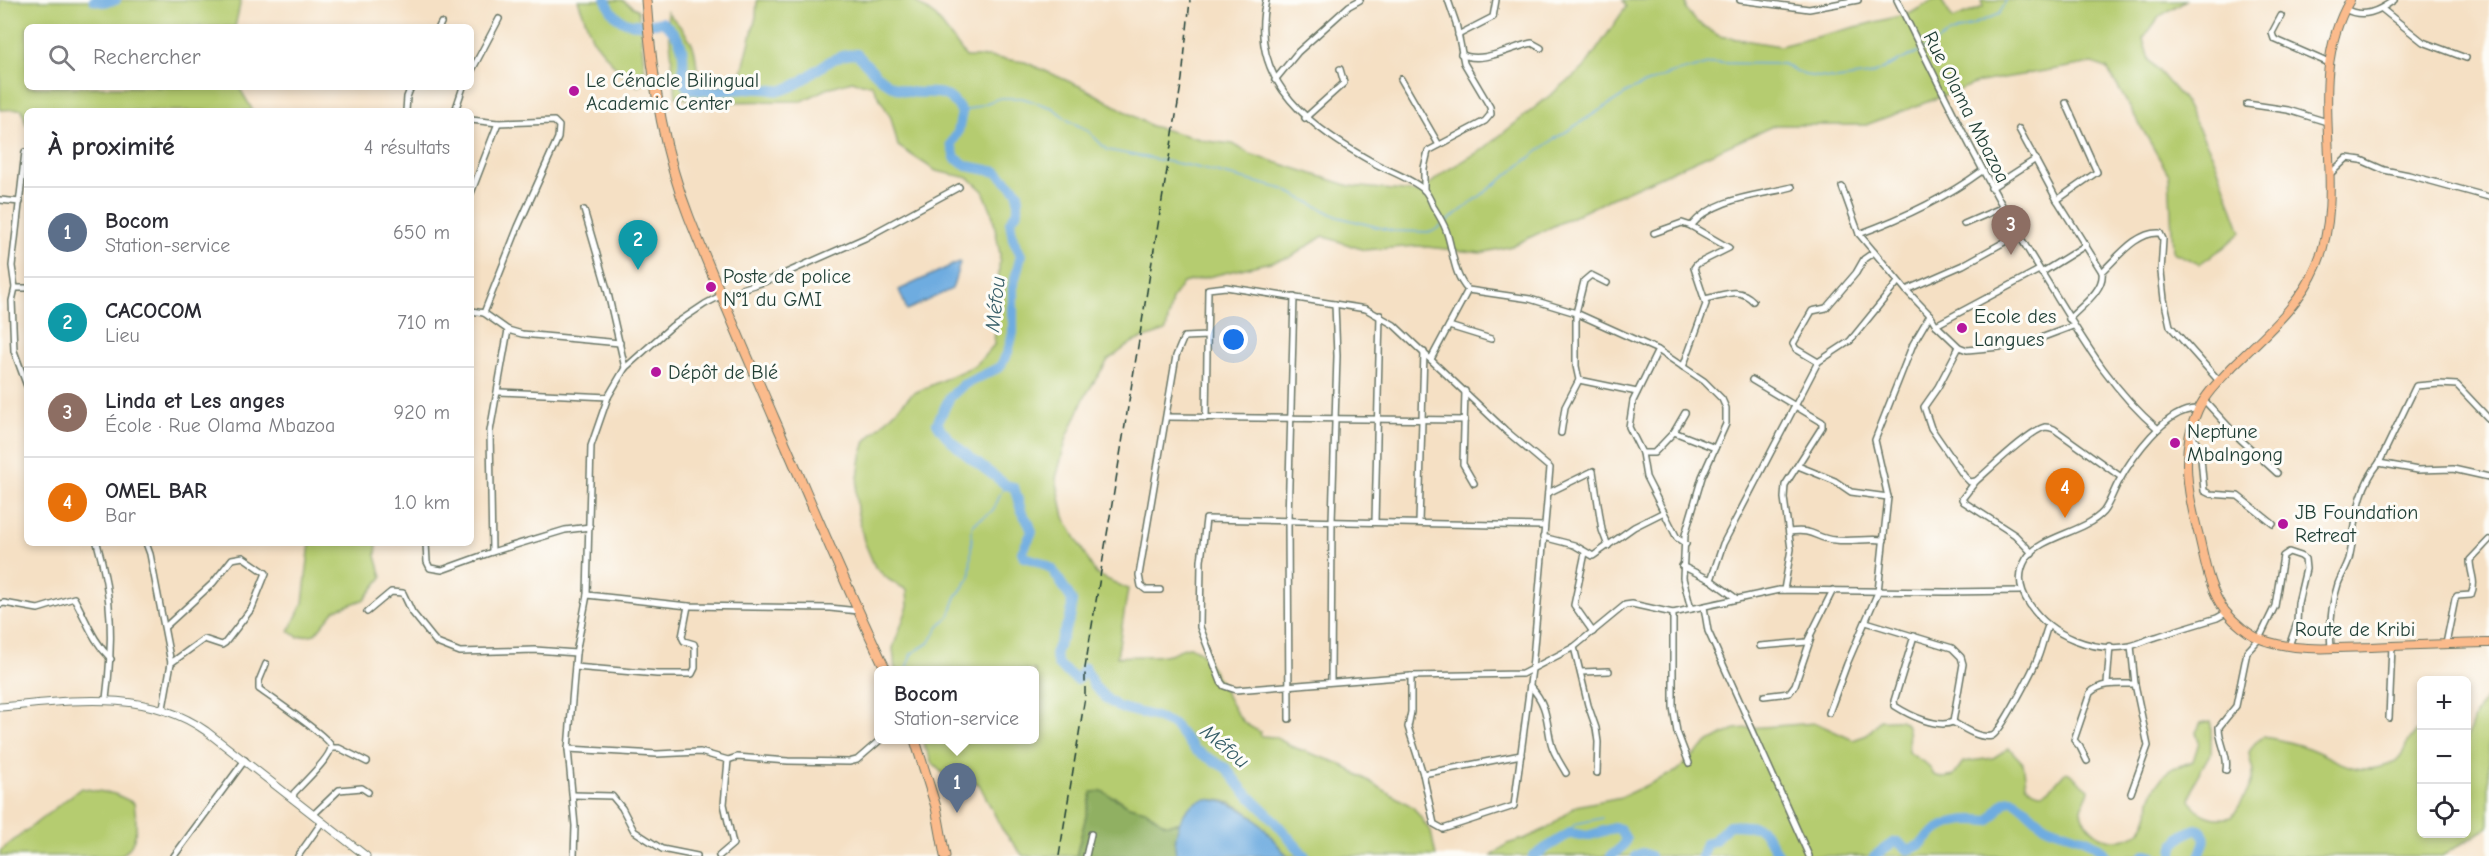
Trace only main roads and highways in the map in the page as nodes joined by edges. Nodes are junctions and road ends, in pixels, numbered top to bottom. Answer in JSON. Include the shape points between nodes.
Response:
{"nodes":[{"id":1,"x":646,"y":0,"type":"edge"},
{"id":2,"x":2350,"y":0,"type":"edge"},
{"id":3,"x":2489,"y":643,"type":"edge"},
{"id":4,"x":884,"y":666,"type":"edge"},
{"id":5,"x":916,"y":744,"type":"edge"},
{"id":6,"x":945,"y":856,"type":"edge"}],
"edges":[{"from":1,"to":4,"type":"highway","via":[[659,104],[689,217]]},
{"from":2,"to":3,"type":"main road","name":"Route de Kribi","via":[[2329,63],[2327,228],[2317,265],[2297,300],[2219,381],[2198,410],[2187,474],[2190,498],[2218,600],[2226,613],[2259,639],[2289,646],[2331,648]]},
{"from":5,"to":6,"type":"highway","via":[[936,807]]}]}
